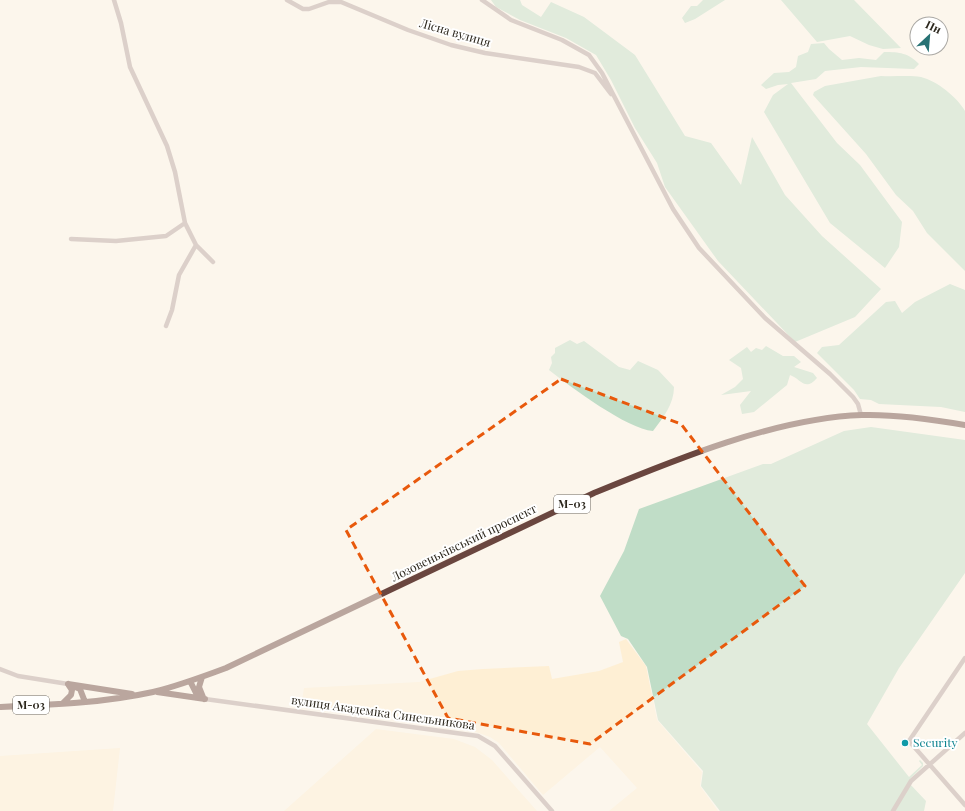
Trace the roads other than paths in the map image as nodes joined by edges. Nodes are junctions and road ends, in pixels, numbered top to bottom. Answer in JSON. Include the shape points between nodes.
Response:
{"nodes":[{"id":1,"x":114,"y":0,"type":"edge"},
{"id":2,"x":287,"y":0,"type":"edge"},
{"id":3,"x":482,"y":0,"type":"edge"},
{"id":4,"x":614,"y":96,"type":"junction"},
{"id":5,"x":185,"y":222,"type":"junction"},
{"id":6,"x":71,"y":239,"type":"dead end"},
{"id":7,"x":196,"y":245,"type":"junction"},
{"id":8,"x":213,"y":262,"type":"dead end"},
{"id":9,"x":166,"y":326,"type":"dead end"},
{"id":10,"x":861,"y":415,"type":"junction"},
{"id":11,"x":965,"y":425,"type":"edge"},
{"id":12,"x":965,"y":658,"type":"edge"},
{"id":13,"x":0,"y":669,"type":"edge"},
{"id":14,"x":202,"y":677,"type":"junction"},
{"id":15,"x":190,"y":681,"type":"junction"},
{"id":16,"x":68,"y":684,"type":"junction"},
{"id":17,"x":154,"y":692,"type":"junction"},
{"id":18,"x":138,"y":695,"type":"junction"},
{"id":19,"x":205,"y":700,"type":"junction"},
{"id":20,"x":85,"y":702,"type":"junction"},
{"id":21,"x":62,"y":703,"type":"junction"},
{"id":22,"x":0,"y":707,"type":"edge"},
{"id":23,"x":965,"y":734,"type":"edge"},
{"id":24,"x":929,"y":765,"type":"junction"},
{"id":25,"x":965,"y":805,"type":"edge"},
{"id":26,"x":552,"y":811,"type":"edge"},
{"id":27,"x":893,"y":811,"type":"edge"}],
"edges":[{"from":1,"to":5,"type":"street","via":[[130,67],[167,146]]},
{"from":2,"to":4,"type":"street","name":"Лісна вулиця","via":[[309,10],[329,2],[341,2],[451,45],[485,53],[579,67],[595,74]]},
{"from":3,"to":4,"type":"street","via":[[526,27],[562,40],[588,55],[602,73]]},
{"from":4,"to":10,"type":"street","via":[[673,210],[699,248],[765,318],[853,397]]},
{"from":5,"to":6,"type":"street","via":[[170,234],[151,238]]},
{"from":5,"to":7,"type":"street"},
{"from":7,"to":8,"type":"street"},
{"from":7,"to":9,"type":"street","via":[[179,275]]},
{"from":10,"to":11,"type":"highway","name":"Лозовеньківський проспект","number":"М-03","via":[[912,417]]},
{"from":10,"to":14,"type":"highway","name":"Лозовеньківський проспект","number":"М-03","via":[[774,430],[654,468],[594,493],[226,668]]},
{"from":12,"to":24,"type":"street","via":[[909,741]]},
{"from":13,"to":16,"type":"street","via":[[18,676]]},
{"from":14,"to":15,"type":"highway","name":"Лозовеньківський проспект","number":"М-03"},
{"from":14,"to":19,"type":"highway","via":[[199,690]]},
{"from":15,"to":17,"type":"highway","name":"Лозовеньківський проспект","number":"М-03"},
{"from":15,"to":19,"type":"highway","via":[[196,693]]},
{"from":16,"to":18,"type":"highway"},
{"from":16,"to":20,"type":"highway","via":[[80,689]]},
{"from":16,"to":21,"type":"highway","via":[[72,690],[71,695]]},
{"from":17,"to":18,"type":"highway","name":"Лозовеньківський проспект","number":"М-03"},
{"from":17,"to":19,"type":"highway"},
{"from":18,"to":20,"type":"highway","name":"Лозовеньківський проспект","number":"М-03"},
{"from":19,"to":26,"type":"street","name":"вулиця Академіка Синельникова","via":[[478,736],[495,746]]},
{"from":20,"to":21,"type":"highway","name":"Лозовеньківський проспект","number":"М-03"},
{"from":21,"to":22,"type":"highway","name":"Лозовеньківський проспект","number":"М-03"},
{"from":23,"to":24,"type":"street"},
{"from":24,"to":25,"type":"street"},
{"from":24,"to":27,"type":"street","via":[[911,781]]}]}
